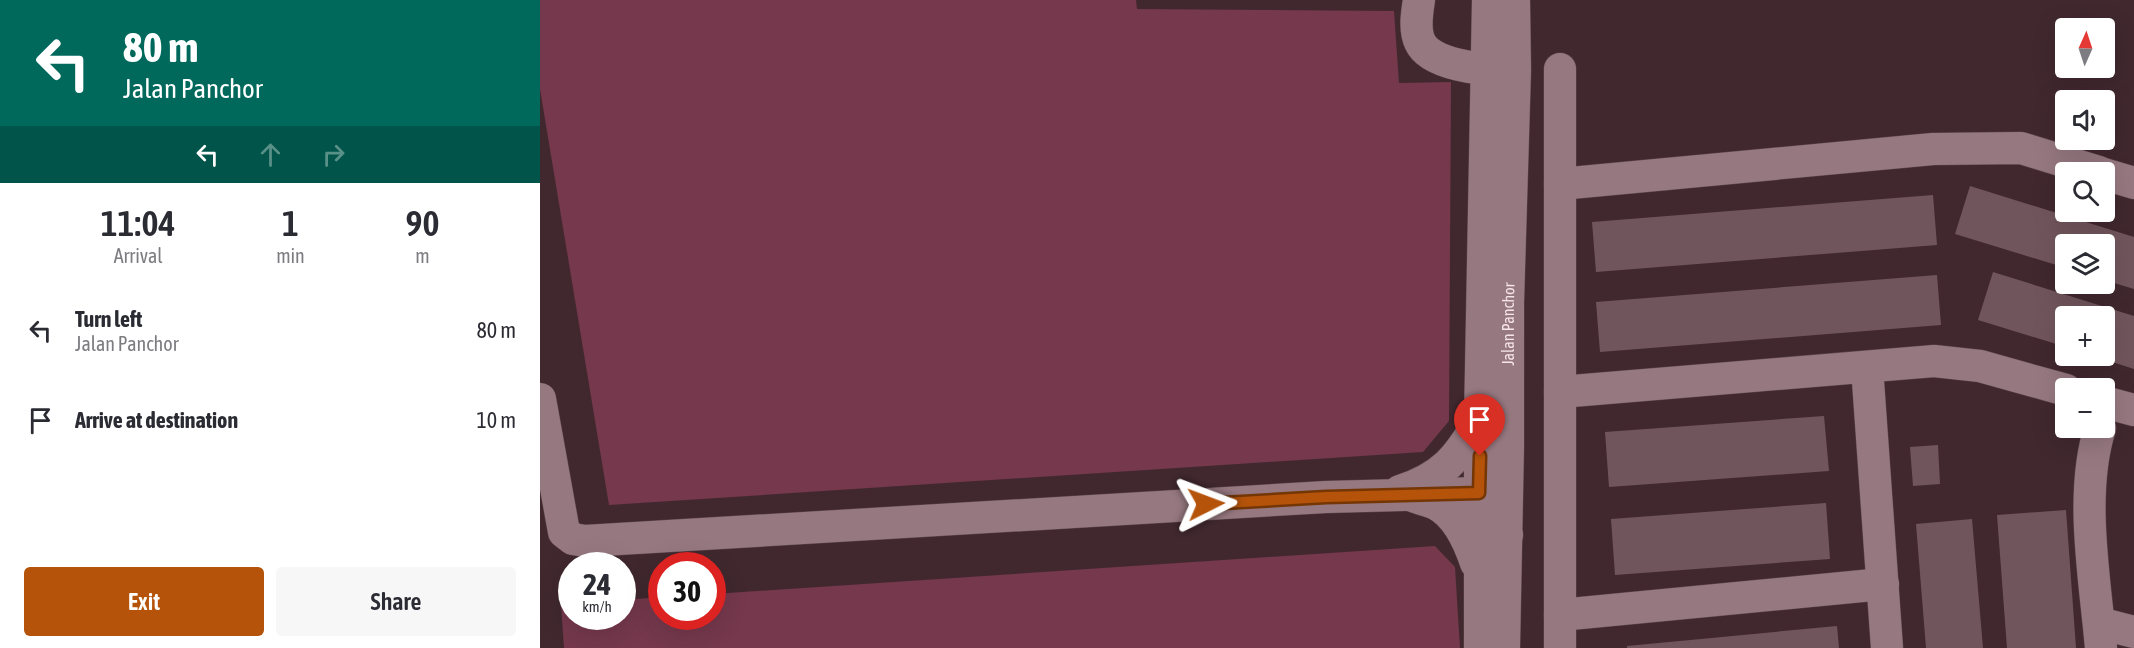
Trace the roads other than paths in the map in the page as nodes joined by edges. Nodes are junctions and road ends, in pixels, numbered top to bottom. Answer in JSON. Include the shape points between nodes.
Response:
{"nodes":[{"id":1,"x":1419,"y":0,"type":"edge"},
{"id":2,"x":1488,"y":0,"type":"edge"},
{"id":3,"x":1514,"y":0,"type":"edge"},
{"id":4,"x":1560,"y":69,"type":"dead end"},
{"id":5,"x":1500,"y":70,"type":"junction"},
{"id":6,"x":2066,"y":162,"type":"edge"},
{"id":7,"x":2115,"y":177,"type":"edge"},
{"id":8,"x":2134,"y":183,"type":"edge"},
{"id":9,"x":1560,"y":184,"type":"junction"},
{"id":10,"x":1867,"y":367,"type":"junction"},
{"id":11,"x":2055,"y":387,"type":"edge"},
{"id":12,"x":1560,"y":392,"type":"junction"},
{"id":13,"x":540,"y":399,"type":"edge"},
{"id":14,"x":1480,"y":420,"type":"junction"},
{"id":15,"x":2098,"y":438,"type":"edge"},
{"id":16,"x":1508,"y":446,"type":"junction"},
{"id":17,"x":1479,"y":493,"type":"junction"},
{"id":18,"x":1396,"y":496,"type":"junction"},
{"id":19,"x":1507,"y":535,"type":"junction"},
{"id":20,"x":1480,"y":578,"type":"junction"},
{"id":21,"x":1883,"y":584,"type":"junction"},
{"id":22,"x":1560,"y":615,"type":"junction"},
{"id":23,"x":2134,"y":632,"type":"edge"},
{"id":24,"x":2100,"y":635,"type":"edge"},
{"id":25,"x":1480,"y":648,"type":"edge"},
{"id":26,"x":1504,"y":648,"type":"edge"},
{"id":27,"x":1560,"y":648,"type":"edge"},
{"id":28,"x":1887,"y":648,"type":"edge"}],
"edges":[{"from":1,"to":5,"type":"street","via":[[1420,42],[1430,52],[1445,60]]},
{"from":2,"to":5,"type":"street","name":"Jalan Panchor"},
{"from":3,"to":5,"type":"street","name":"Jalan Panchor"},
{"from":4,"to":9,"type":"street"},
{"from":5,"to":14,"type":"street","name":"Jalan Panchor"},
{"from":5,"to":16,"type":"street","name":"Jalan Panchor","via":[[1508,292]]},
{"from":6,"to":9,"type":"street","via":[[2021,148],[1933,149]]},
{"from":7,"to":8,"type":"street"},
{"from":9,"to":12,"type":"street"},
{"from":10,"to":11,"type":"street","via":[[1934,361],[1980,366]]},
{"from":10,"to":12,"type":"street"},
{"from":10,"to":21,"type":"street"},
{"from":12,"to":22,"type":"street"},
{"from":13,"to":18,"type":"street","via":[[564,532],[585,541]]},
{"from":14,"to":17,"type":"street","name":"Jalan Panchor"},
{"from":14,"to":18,"type":"street","via":[[1466,444],[1439,473]]},
{"from":15,"to":24,"type":"street","via":[[2088,505]]},
{"from":16,"to":17,"type":"street"},
{"from":16,"to":19,"type":"street","name":"Jalan Panchor"},
{"from":17,"to":18,"type":"street"},
{"from":17,"to":19,"type":"street","via":[[1496,511]]},
{"from":17,"to":20,"type":"street","name":"Jalan Panchor"},
{"from":18,"to":20,"type":"street","via":[[1437,505],[1450,515],[1467,540]]},
{"from":19,"to":26,"type":"street","name":"Jalan Panchor"},
{"from":20,"to":25,"type":"street","name":"Jalan Panchor"},
{"from":21,"to":22,"type":"street"},
{"from":21,"to":28,"type":"street"},
{"from":22,"to":27,"type":"street"},
{"from":23,"to":24,"type":"street"}]}
